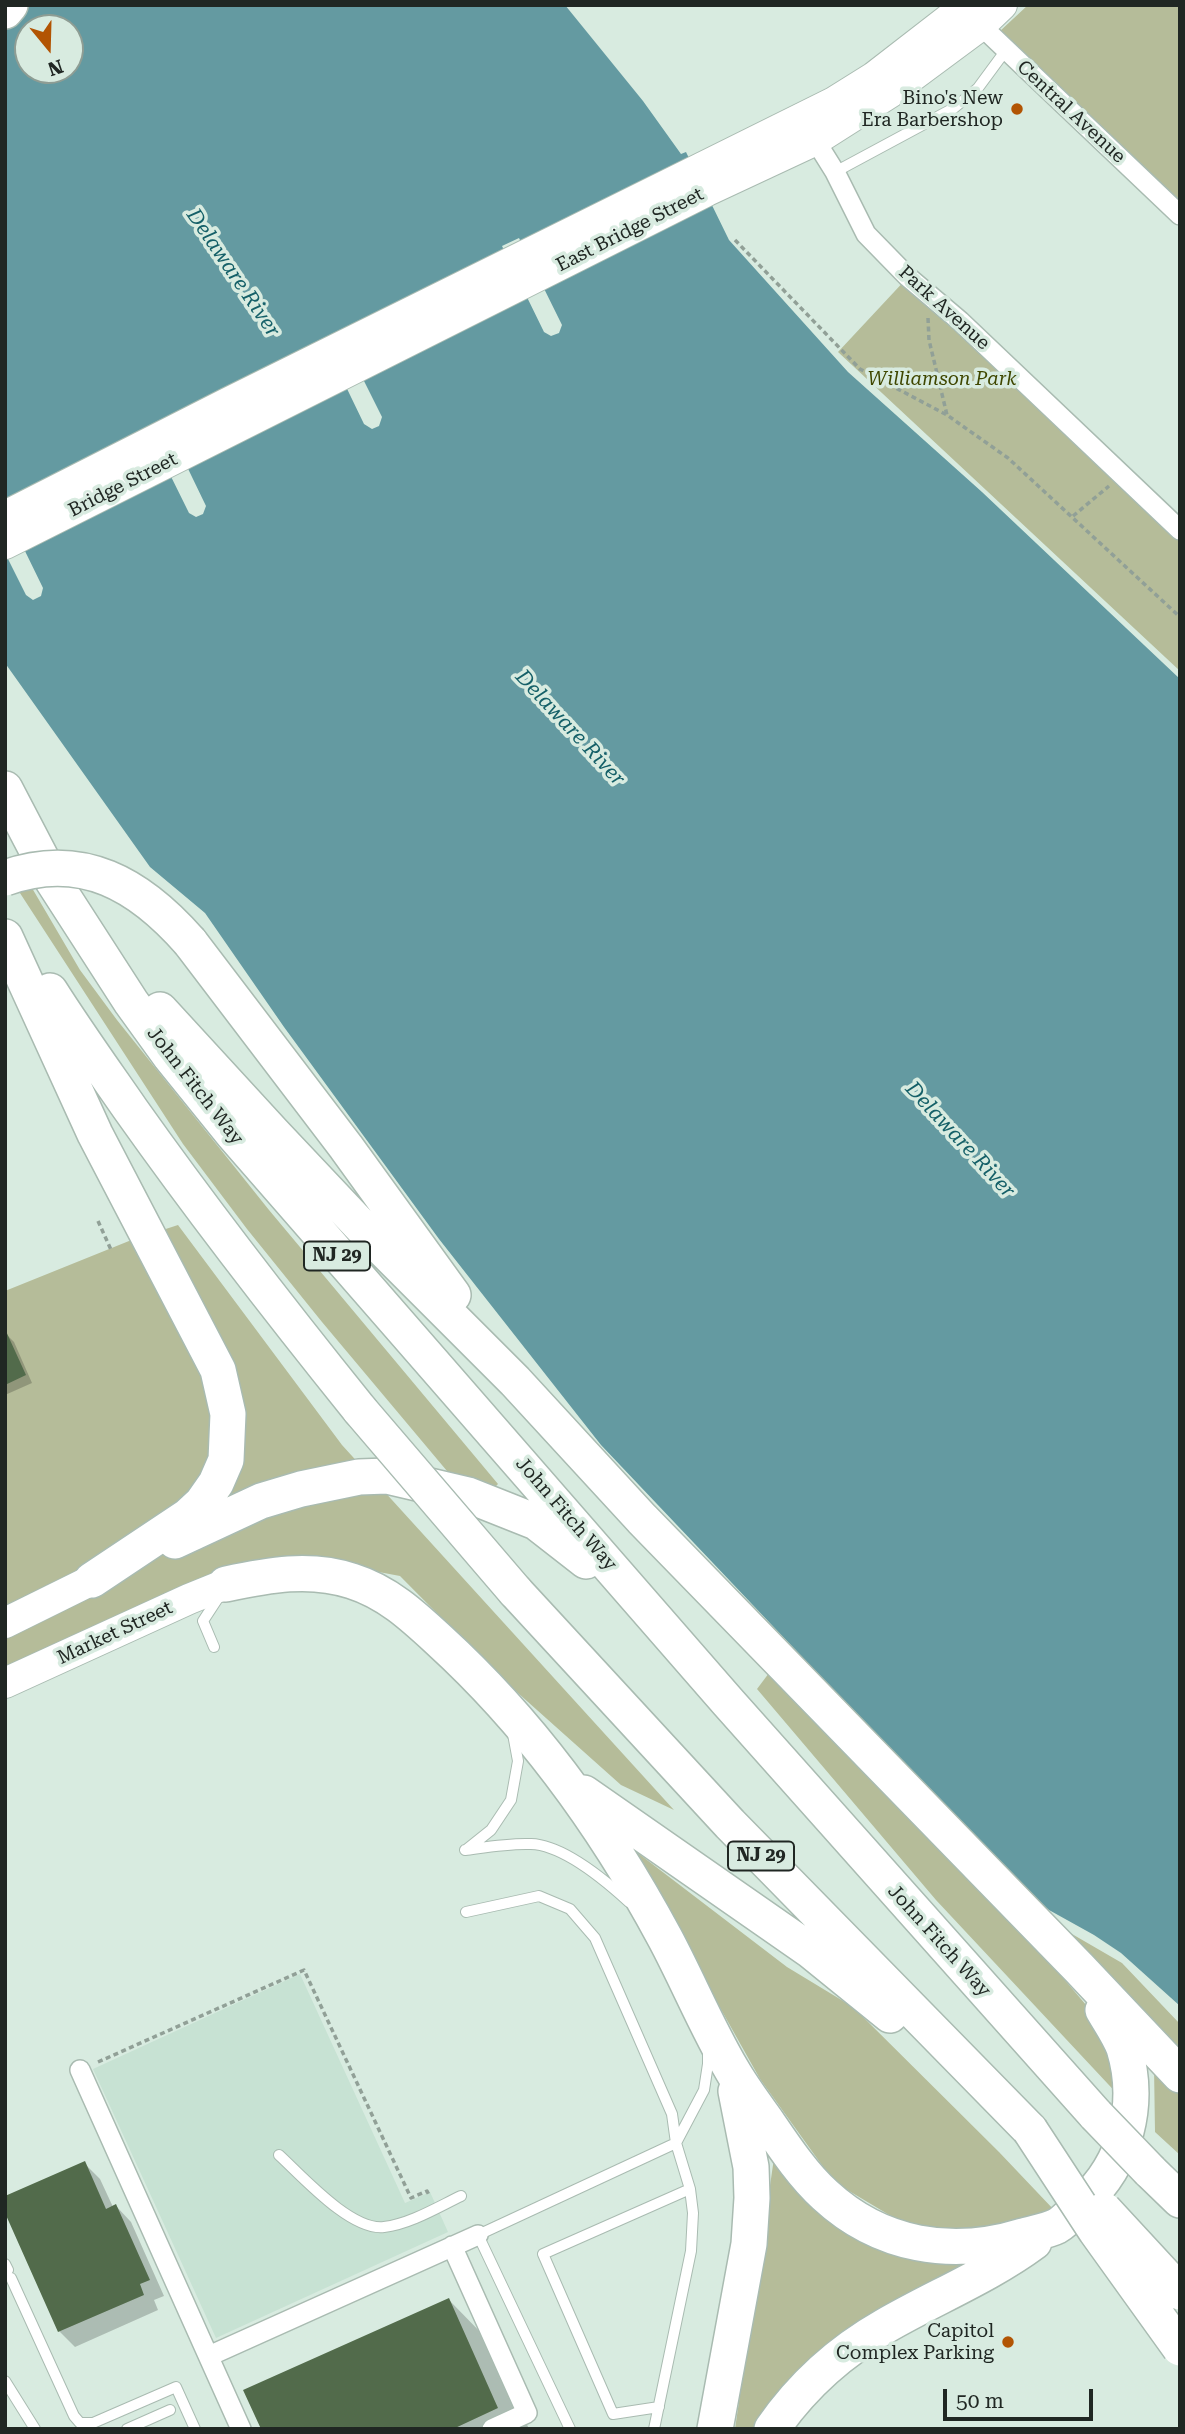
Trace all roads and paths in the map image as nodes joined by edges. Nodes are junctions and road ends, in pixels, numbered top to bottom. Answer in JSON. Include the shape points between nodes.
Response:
{"nodes":[{"id":1,"x":10,"y":5,"type":"edge"},
{"id":2,"x":1002,"y":5,"type":"edge"},
{"id":3,"x":5,"y":12,"type":"edge"},
{"id":4,"x":970,"y":13,"type":"edge"},
{"id":5,"x":1006,"y":50,"type":"junction"},
{"id":6,"x":809,"y":130,"type":"junction"},
{"id":7,"x":835,"y":172,"type":"junction"},
{"id":8,"x":1180,"y":215,"type":"edge"},
{"id":9,"x":735,"y":240,"type":"dead end"},
{"id":10,"x":927,"y":293,"type":"junction"},
{"id":11,"x":233,"y":414,"type":"junction"},
{"id":12,"x":947,"y":415,"type":"junction"},
{"id":13,"x":1091,"y":502,"type":"dead end"},
{"id":14,"x":5,"y":516,"type":"edge"},
{"id":15,"x":1073,"y":516,"type":"junction"},
{"id":16,"x":1180,"y":530,"type":"edge"},
{"id":17,"x":5,"y":544,"type":"edge"},
{"id":18,"x":1180,"y":617,"type":"edge"},
{"id":19,"x":5,"y":789,"type":"edge"},
{"id":20,"x":5,"y":878,"type":"edge"},
{"id":21,"x":53,"y":880,"type":"junction"},
{"id":22,"x":5,"y":919,"type":"edge"},
{"id":23,"x":5,"y":937,"type":"edge"},
{"id":24,"x":98,"y":1221,"type":"dead end"},
{"id":25,"x":112,"y":1252,"type":"dead end"},
{"id":26,"x":515,"y":1381,"type":"junction"},
{"id":27,"x":92,"y":1580,"type":"junction"},
{"id":28,"x":226,"y":1584,"type":"junction"},
{"id":29,"x":649,"y":1609,"type":"junction"},
{"id":30,"x":5,"y":1623,"type":"edge"},
{"id":31,"x":214,"y":1647,"type":"dead end"},
{"id":32,"x":5,"y":1683,"type":"edge"},
{"id":33,"x":508,"y":1710,"type":"junction"},
{"id":34,"x":564,"y":1779,"type":"junction"},
{"id":35,"x":466,"y":1912,"type":"dead end"},
{"id":36,"x":663,"y":1934,"type":"junction"},
{"id":37,"x":1079,"y":1968,"type":"junction"},
{"id":38,"x":706,"y":2018,"type":"junction"},
{"id":39,"x":80,"y":2070,"type":"joint"},
{"id":40,"x":732,"y":2070,"type":"junction"},
{"id":41,"x":1180,"y":2075,"type":"edge"},
{"id":42,"x":1022,"y":2122,"type":"junction"},
{"id":43,"x":676,"y":2143,"type":"junction"},
{"id":44,"x":279,"y":2155,"type":"dead end"},
{"id":45,"x":690,"y":2189,"type":"junction"},
{"id":46,"x":461,"y":2196,"type":"dead end"},
{"id":47,"x":1180,"y":2200,"type":"edge"},
{"id":48,"x":435,"y":2208,"type":"junction"},
{"id":49,"x":1057,"y":2226,"type":"junction"},
{"id":50,"x":478,"y":2235,"type":"junction"},
{"id":51,"x":452,"y":2246,"type":"junction"},
{"id":52,"x":8,"y":2271,"type":"edge"},
{"id":53,"x":1180,"y":2292,"type":"edge"},
{"id":54,"x":1180,"y":2348,"type":"edge"},
{"id":55,"x":209,"y":2356,"type":"junction"},
{"id":56,"x":5,"y":2381,"type":"edge"},
{"id":57,"x":659,"y":2407,"type":"junction"},
{"id":58,"x":170,"y":2410,"type":"dead end"},
{"id":59,"x":35,"y":2429,"type":"edge"},
{"id":60,"x":127,"y":2429,"type":"edge"},
{"id":61,"x":195,"y":2429,"type":"edge"},
{"id":62,"x":241,"y":2429,"type":"edge"},
{"id":63,"x":492,"y":2429,"type":"edge"},
{"id":64,"x":570,"y":2429,"type":"edge"},
{"id":65,"x":654,"y":2429,"type":"edge"},
{"id":66,"x":715,"y":2429,"type":"edge"},
{"id":67,"x":772,"y":2429,"type":"edge"}],
"edges":[{"from":1,"to":3,"type":"highway"},
{"from":2,"to":4,"type":"main road","name":"East Bridge Street"},
{"from":4,"to":5,"type":"street","name":"Central Avenue"},
{"from":4,"to":6,"type":"main road","name":"East Bridge Street","via":[[891,92]]},
{"from":5,"to":7,"type":"lane","via":[[978,88],[954,108]]},
{"from":5,"to":8,"type":"street","name":"Central Avenue"},
{"from":6,"to":7,"type":"street","name":"Park Avenue"},
{"from":6,"to":11,"type":"main road","name":"East Bridge Street"},
{"from":7,"to":10,"type":"street","name":"Park Avenue","via":[[866,234]]},
{"from":9,"to":12,"type":"path","via":[[860,369]]},
{"from":10,"to":12,"type":"path","via":[[929,340]]},
{"from":10,"to":16,"type":"street","name":"Park Avenue"},
{"from":11,"to":14,"type":"main road","name":"Bridge Street"},
{"from":11,"to":17,"type":"main road","name":"Bridge Street"},
{"from":12,"to":15,"type":"path","via":[[1008,458]]},
{"from":13,"to":15,"type":"path"},
{"from":15,"to":18,"type":"path"},
{"from":19,"to":21,"type":"highway","name":"John Fitch Way","number":"NJ 29"},
{"from":20,"to":26,"type":"highway","bridge":true,"via":[[44,868],[89,871],[134,891],[174,923],[338,1136]]},
{"from":21,"to":26,"type":"highway","via":[[161,1010],[273,1133]]},
{"from":21,"to":29,"type":"highway","name":"John Fitch Way","number":"NJ 29","via":[[131,1002],[233,1135]]},
{"from":22,"to":42,"type":"highway","number":"NJ 29","bridge":true,"via":[[70,1023],[190,1194],[360,1410],[515,1591],[730,1824]]},
{"from":23,"to":27,"type":"highway","via":[[95,1134],[218,1370],[228,1415],[226,1460],[202,1503]]},
{"from":24,"to":25,"type":"path"},
{"from":26,"to":37,"type":"highway","via":[[642,1519]]},
{"from":27,"to":29,"type":"highway","via":[[261,1501],[329,1481],[387,1476],[468,1495],[536,1522]]},
{"from":27,"to":30,"type":"main road"},
{"from":28,"to":31,"type":"lane","via":[[203,1621]]},
{"from":28,"to":32,"type":"main road","name":"Market Street"},
{"from":28,"to":33,"type":"highway","via":[[304,1572],[366,1586],[407,1610]]},
{"from":29,"to":47,"type":"highway","name":"John Fitch Way","number":"NJ 29","bridge":true,"via":[[978,1984]]},
{"from":33,"to":34,"type":"highway"},
{"from":33,"to":36,"type":"lane","via":[[518,1761],[511,1800],[491,1830],[465,1850],[533,1844],[554,1849],[622,1896]]},
{"from":34,"to":36,"type":"highway","via":[[610,1844]]},
{"from":34,"to":42,"type":"highway","via":[[811,1951]]},
{"from":35,"to":43,"type":"lane","via":[[540,1896],[570,1909],[595,1938],[672,2114]]},
{"from":36,"to":38,"type":"highway"},
{"from":37,"to":41,"type":"highway"},
{"from":37,"to":49,"type":"highway","via":[[1123,2045],[1132,2112],[1119,2155],[1102,2186]]},
{"from":38,"to":40,"type":"highway"},
{"from":38,"to":43,"type":"lane","via":[[704,2090]]},
{"from":39,"to":48,"type":"path","via":[[304,1970],[411,2198],[427,2191]]},
{"from":39,"to":55,"type":"street"},
{"from":40,"to":49,"type":"highway","via":[[784,2148],[821,2192],[878,2232],[920,2244],[955,2247],[989,2245]]},
{"from":40,"to":66,"type":"highway","via":[[745,2127],[752,2198],[749,2244]]},
{"from":42,"to":53,"type":"highway","number":"NJ 29","bridge":true},
{"from":42,"to":54,"type":"highway","bridge":true},
{"from":43,"to":45,"type":"lane"},
{"from":43,"to":50,"type":"lane"},
{"from":44,"to":48,"type":"lane","via":[[348,2217],[365,2225],[384,2227]]},
{"from":45,"to":57,"type":"lane","via":[[691,2251]]},
{"from":45,"to":57,"type":"lane","via":[[543,2254],[613,2414]]},
{"from":46,"to":48,"type":"lane"},
{"from":49,"to":67,"type":"highway","via":[[1007,2262],[854,2346],[817,2376]]},
{"from":50,"to":51,"type":"street"},
{"from":50,"to":64,"type":"lane"},
{"from":51,"to":55,"type":"street"},
{"from":51,"to":63,"type":"street","via":[[527,2413]]},
{"from":52,"to":61,"type":"lane","via":[[80,2423],[93,2423],[177,2387]]},
{"from":55,"to":62,"type":"street"},
{"from":56,"to":59,"type":"lane"},
{"from":57,"to":65,"type":"lane"},
{"from":58,"to":60,"type":"lane"}]}
